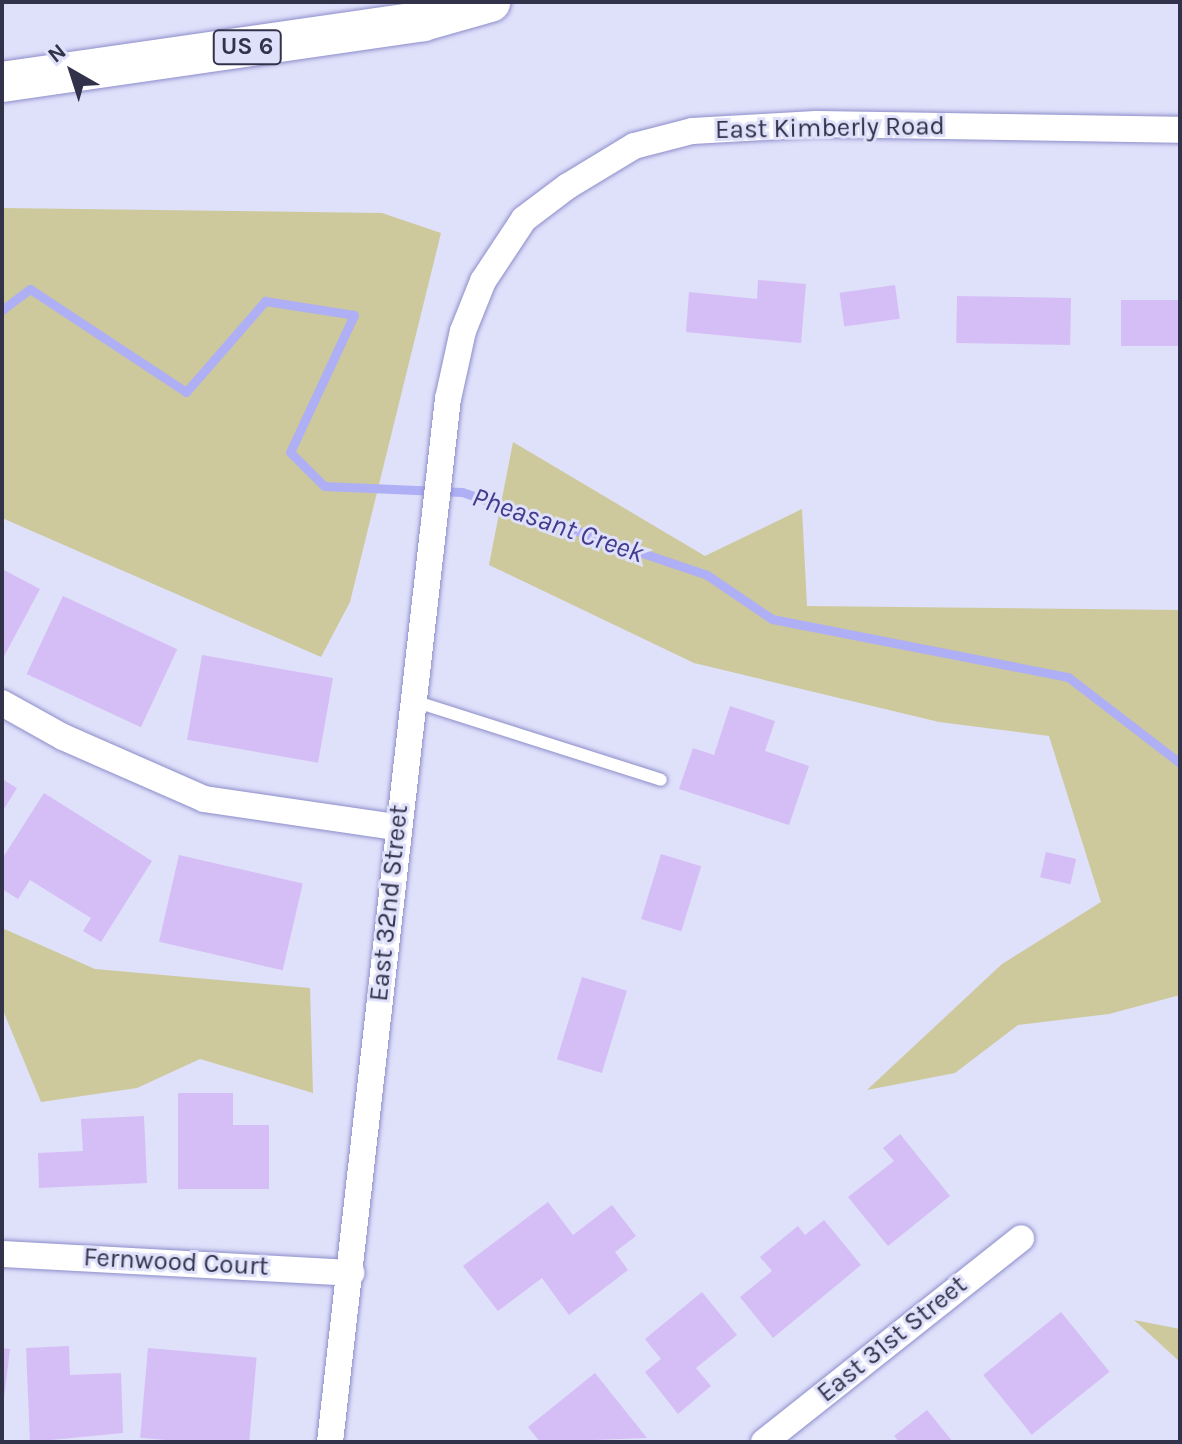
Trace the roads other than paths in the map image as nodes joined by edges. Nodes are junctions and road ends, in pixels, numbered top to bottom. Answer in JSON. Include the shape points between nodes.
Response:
{"nodes":[{"id":1,"x":490,"y":2,"type":"edge"},
{"id":2,"x":2,"y":82,"type":"edge"},
{"id":3,"x":1180,"y":130,"type":"edge"},
{"id":4,"x":456,"y":366,"type":"joint"},
{"id":5,"x":411,"y":700,"type":"junction"},
{"id":6,"x":2,"y":703,"type":"edge"},
{"id":7,"x":661,"y":780,"type":"dead end"},
{"id":8,"x":397,"y":827,"type":"junction"},
{"id":9,"x":1021,"y":1238,"type":"dead end"},
{"id":10,"x":2,"y":1254,"type":"edge"},
{"id":11,"x":351,"y":1273,"type":"junction"},
{"id":12,"x":330,"y":1442,"type":"edge"},
{"id":13,"x":764,"y":1442,"type":"edge"}],
"edges":[{"from":1,"to":2,"type":"main road","number":"US 6","via":[[423,21]]},
{"from":3,"to":4,"type":"street","name":"East Kimberly Road","via":[[816,124],[692,131],[634,146],[524,219],[483,281]]},
{"from":4,"to":5,"type":"street","name":"East 32nd Street","via":[[448,399],[431,588]]},
{"from":5,"to":7,"type":"lane"},
{"from":5,"to":8,"type":"street","name":"East 32nd Street"},
{"from":6,"to":8,"type":"street","via":[[63,737],[204,799]]},
{"from":8,"to":11,"type":"street","name":"East 32nd Street"},
{"from":9,"to":13,"type":"street","name":"East 31st Street"},
{"from":10,"to":11,"type":"street","name":"Fernwood Court"},
{"from":11,"to":12,"type":"street","name":"East 32nd Street"}]}
